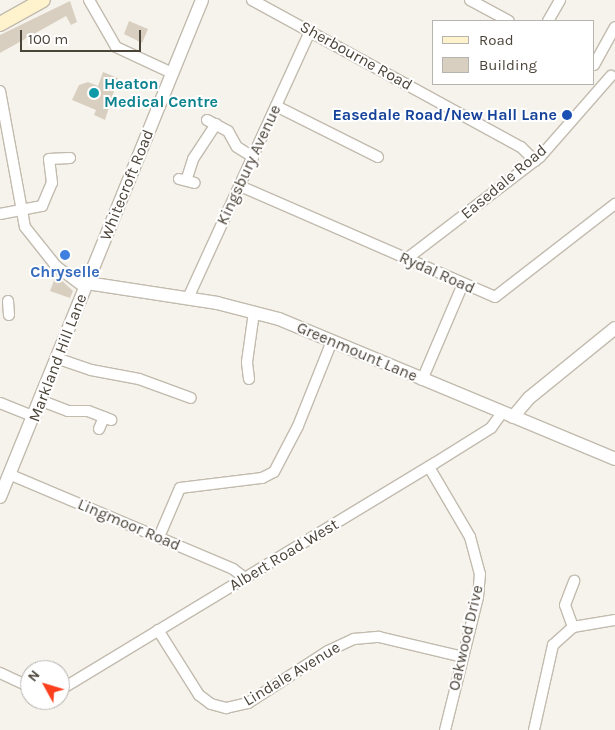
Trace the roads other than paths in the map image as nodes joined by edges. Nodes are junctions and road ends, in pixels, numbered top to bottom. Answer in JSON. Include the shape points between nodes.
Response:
{"nodes":[{"id":1,"x":42,"y":0,"type":"edge"},
{"id":2,"x":89,"y":0,"type":"edge"},
{"id":3,"x":202,"y":0,"type":"edge"},
{"id":4,"x":252,"y":0,"type":"edge"},
{"id":5,"x":470,"y":0,"type":"edge"},
{"id":6,"x":560,"y":0,"type":"edge"},
{"id":7,"x":507,"y":20,"type":"edge"},
{"id":8,"x":549,"y":20,"type":"edge"},
{"id":9,"x":0,"y":24,"type":"edge"},
{"id":10,"x":615,"y":28,"type":"edge"},
{"id":11,"x":310,"y":31,"type":"junction"},
{"id":12,"x":595,"y":64,"type":"edge"},
{"id":13,"x":595,"y":67,"type":"edge"},
{"id":14,"x":172,"y":73,"type":"junction"},
{"id":15,"x":613,"y":76,"type":"edge"},
{"id":16,"x":0,"y":91,"type":"edge"},
{"id":17,"x":276,"y":106,"type":"junction"},
{"id":18,"x":253,"y":157,"type":"junction"},
{"id":19,"x":378,"y":157,"type":"dead end"},
{"id":20,"x":70,"y":158,"type":"dead end"},
{"id":21,"x":535,"y":161,"type":"junction"},
{"id":22,"x":187,"y":180,"type":"dead end"},
{"id":23,"x":240,"y":186,"type":"junction"},
{"id":24,"x":615,"y":204,"type":"edge"},
{"id":25,"x":21,"y":211,"type":"junction"},
{"id":26,"x":0,"y":214,"type":"edge"},
{"id":27,"x":409,"y":257,"type":"junction"},
{"id":28,"x":463,"y":284,"type":"junction"},
{"id":29,"x":86,"y":285,"type":"junction"},
{"id":30,"x":188,"y":298,"type":"junction"},
{"id":31,"x":254,"y":312,"type":"junction"},
{"id":32,"x":615,"y":328,"type":"edge"},
{"id":33,"x":332,"y":342,"type":"junction"},
{"id":34,"x":59,"y":359,"type":"junction"},
{"id":35,"x":249,"y":380,"type":"dead end"},
{"id":36,"x":422,"y":380,"type":"junction"},
{"id":37,"x":191,"y":398,"type":"dead end"},
{"id":38,"x":42,"y":400,"type":"junction"},
{"id":39,"x":0,"y":403,"type":"edge"},
{"id":40,"x":508,"y":415,"type":"junction"},
{"id":41,"x":35,"y":417,"type":"junction"},
{"id":42,"x":99,"y":428,"type":"dead end"},
{"id":43,"x":615,"y":459,"type":"edge"},
{"id":44,"x":428,"y":467,"type":"junction"},
{"id":45,"x":11,"y":475,"type":"junction"},
{"id":46,"x":0,"y":497,"type":"edge"},
{"id":47,"x":159,"y":537,"type":"junction"},
{"id":48,"x":245,"y":578,"type":"junction"},
{"id":49,"x":574,"y":581,"type":"dead end"},
{"id":50,"x":615,"y":620,"type":"edge"},
{"id":51,"x":573,"y":627,"type":"junction"},
{"id":52,"x":158,"y":630,"type":"junction"},
{"id":53,"x":463,"y":657,"type":"junction"},
{"id":54,"x":0,"y":673,"type":"edge"},
{"id":55,"x":20,"y":682,"type":"edge"},
{"id":56,"x":70,"y":684,"type":"edge"},
{"id":57,"x":445,"y":730,"type":"edge"},
{"id":58,"x":534,"y":730,"type":"edge"}],
"edges":[{"from":1,"to":9,"type":"main road"},
{"from":2,"to":14,"type":"street","via":[[116,47]]},
{"from":3,"to":14,"type":"street","name":"Whitecroft Road"},
{"from":4,"to":11,"type":"street","name":"Sherbourne Road"},
{"from":5,"to":7,"type":"street"},
{"from":6,"to":8,"type":"street"},
{"from":10,"to":12,"type":"street"},
{"from":11,"to":17,"type":"street","name":"Kingsbury Avenue"},
{"from":11,"to":21,"type":"street","name":"Sherbourne Road","via":[[521,148]]},
{"from":13,"to":15,"type":"street"},
{"from":14,"to":29,"type":"street","name":"Whitecroft Road"},
{"from":15,"to":21,"type":"street","name":"Easedale Road"},
{"from":16,"to":25,"type":"street","name":"Markland Hill Lane"},
{"from":17,"to":18,"type":"street","name":"Kingsbury Avenue"},
{"from":17,"to":19,"type":"street"},
{"from":18,"to":22,"type":"street","via":[[237,147],[228,131],[212,122],[193,159]]},
{"from":18,"to":23,"type":"street","name":"Kingsbury Avenue"},
{"from":20,"to":25,"type":"street","via":[[49,159],[52,183],[44,204]]},
{"from":21,"to":27,"type":"street","name":"Easedale Road"},
{"from":23,"to":27,"type":"street","name":"Rydal Road"},
{"from":23,"to":30,"type":"street","name":"Kingsbury Avenue"},
{"from":24,"to":28,"type":"street","name":"Rydal Road","via":[[498,297]]},
{"from":25,"to":26,"type":"street"},
{"from":25,"to":29,"type":"street","name":"Markland Hill Lane","via":[[25,228],[35,242],[69,278]]},
{"from":27,"to":28,"type":"street","name":"Rydal Road"},
{"from":28,"to":36,"type":"street"},
{"from":29,"to":30,"type":"street","name":"Greenmount Lane"},
{"from":29,"to":34,"type":"street","name":"Markland Hill Lane"},
{"from":30,"to":31,"type":"street","name":"Greenmount Lane"},
{"from":31,"to":33,"type":"street","name":"Greenmount Lane"},
{"from":31,"to":35,"type":"street","via":[[247,362]]},
{"from":32,"to":40,"type":"street","name":"Albert Road West"},
{"from":33,"to":36,"type":"street","name":"Greenmount Lane"},
{"from":33,"to":47,"type":"street","via":[[298,426],[274,472],[262,478],[180,488]]},
{"from":34,"to":37,"type":"street","via":[[91,370],[139,379]]},
{"from":34,"to":38,"type":"street","name":"Markland Hill Lane"},
{"from":36,"to":40,"type":"street","name":"Greenmount Lane"},
{"from":38,"to":41,"type":"street","name":"Markland Hill Lane"},
{"from":38,"to":42,"type":"street","via":[[68,411],[88,411],[108,419]]},
{"from":39,"to":41,"type":"street"},
{"from":40,"to":43,"type":"street","name":"Greenmount Lane"},
{"from":40,"to":44,"type":"street","name":"Albert Road West"},
{"from":41,"to":45,"type":"street","name":"Markland Hill Lane"},
{"from":44,"to":48,"type":"street","name":"Albert Road West"},
{"from":44,"to":53,"type":"street","name":"Oakwood Drive","via":[[470,537],[478,564],[478,597]]},
{"from":45,"to":46,"type":"street","name":"Markland Hill Lane"},
{"from":45,"to":47,"type":"street","name":"Lingmoor Road"},
{"from":47,"to":48,"type":"street","name":"Lingmoor Road","via":[[233,569]]},
{"from":48,"to":52,"type":"street","name":"Albert Road West"},
{"from":49,"to":51,"type":"street","via":[[564,589],[564,605]]},
{"from":50,"to":51,"type":"street"},
{"from":51,"to":58,"type":"street","via":[[558,638],[549,652]]},
{"from":52,"to":53,"type":"street","name":"Lindale Avenue","via":[[199,695],[211,704],[226,708],[248,703],[328,651],[354,639],[379,637]]},
{"from":52,"to":56,"type":"street","name":"Albert Road West"},
{"from":53,"to":57,"type":"street","name":"Oakwood Drive"},
{"from":54,"to":55,"type":"street"}]}
